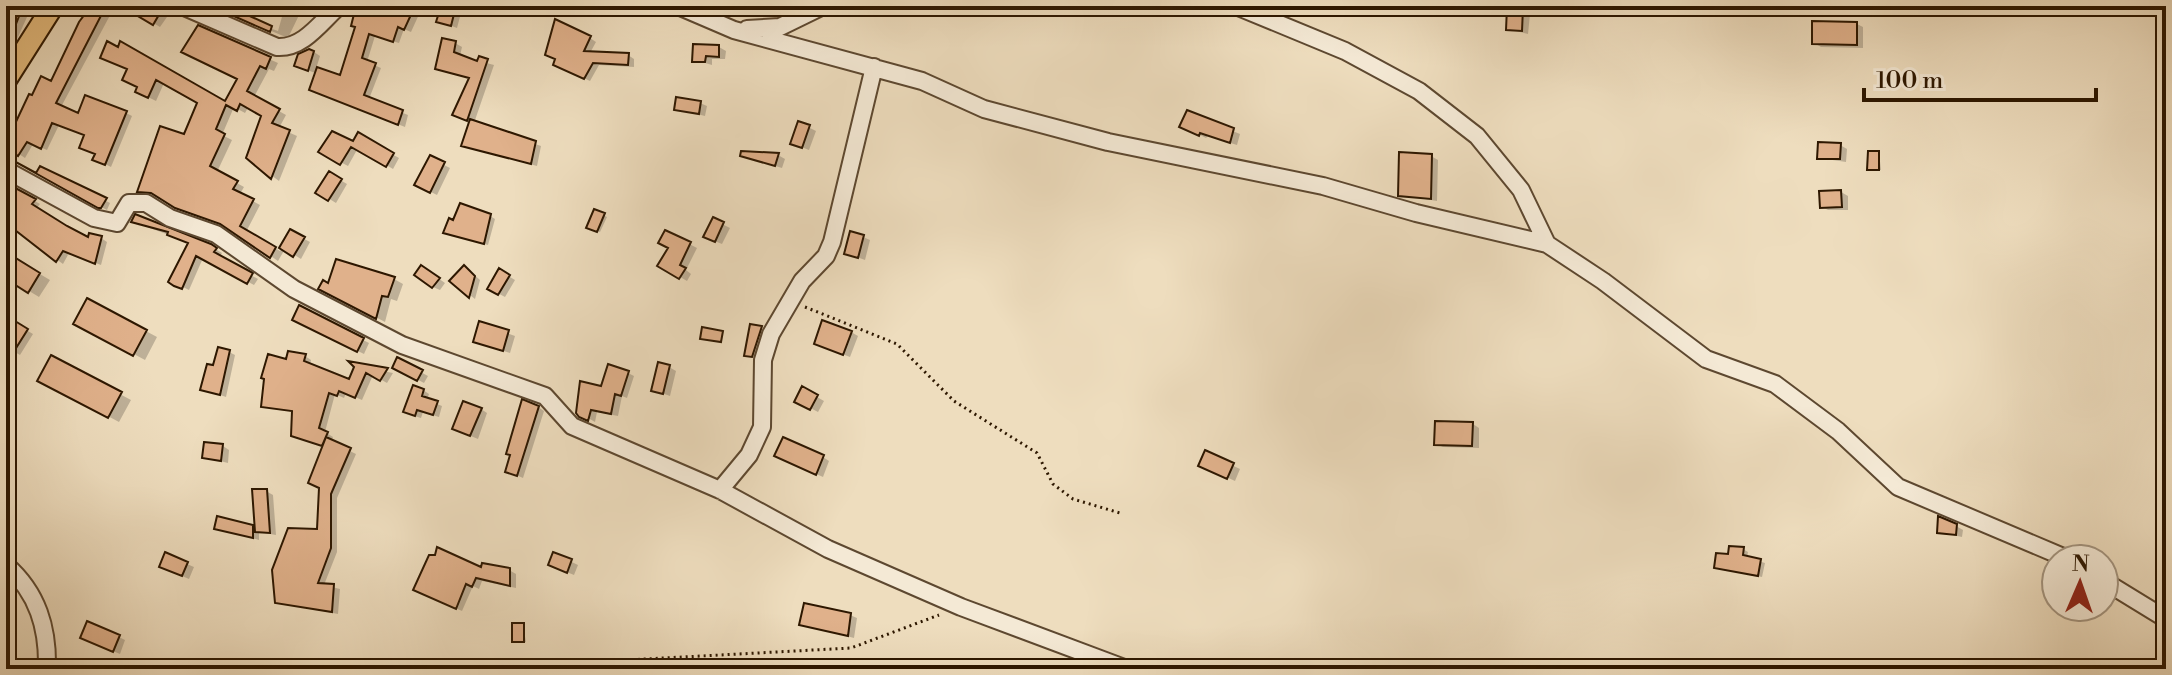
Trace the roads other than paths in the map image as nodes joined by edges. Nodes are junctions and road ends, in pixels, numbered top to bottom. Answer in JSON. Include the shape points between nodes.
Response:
{"nodes":[{"id":1,"x":53,"y":6,"type":"edge"},
{"id":2,"x":182,"y":6,"type":"edge"},
{"id":3,"x":339,"y":6,"type":"edge"},
{"id":4,"x":678,"y":6,"type":"edge"},
{"id":5,"x":823,"y":6,"type":"edge"},
{"id":6,"x":1236,"y":6,"type":"edge"},
{"id":7,"x":209,"y":12,"type":"edge"},
{"id":8,"x":734,"y":30,"type":"junction"},
{"id":9,"x":874,"y":67,"type":"junction"},
{"id":10,"x":6,"y":80,"type":"edge"},
{"id":11,"x":6,"y":170,"type":"edge"},
{"id":12,"x":1547,"y":244,"type":"junction"},
{"id":13,"x":720,"y":490,"type":"junction"},
{"id":14,"x":2040,"y":547,"type":"edge"},
{"id":15,"x":6,"y":565,"type":"edge"},
{"id":16,"x":2120,"y":591,"type":"edge"},
{"id":17,"x":2166,"y":619,"type":"edge"},
{"id":18,"x":47,"y":669,"type":"edge"},
{"id":19,"x":1127,"y":669,"type":"edge"}],
"edges":[{"from":1,"to":10,"type":"main road"},
{"from":2,"to":7,"type":"street"},
{"from":3,"to":7,"type":"street","via":[[288,48]]},
{"from":4,"to":8,"type":"street"},
{"from":5,"to":8,"type":"street","via":[[780,27]]},
{"from":6,"to":12,"type":"street","via":[[1345,51],[1419,91],[1477,136],[1521,190]]},
{"from":8,"to":9,"type":"street"},
{"from":9,"to":12,"type":"street","via":[[922,81],[984,109],[1062,130],[1323,186]]},
{"from":9,"to":13,"type":"street","via":[[832,242],[771,334],[763,360],[762,427],[749,455]]},
{"from":11,"to":13,"type":"street","via":[[94,218],[117,223],[129,203],[146,203],[216,234],[294,289],[402,345],[545,396],[572,426]]},
{"from":12,"to":14,"type":"street","via":[[1706,359],[1775,384],[1838,431],[1898,487]]},
{"from":13,"to":19,"type":"street","via":[[828,549],[961,607]]},
{"from":15,"to":18,"type":"street","via":[[35,600],[48,635]]},
{"from":16,"to":17,"type":"street"}]}
